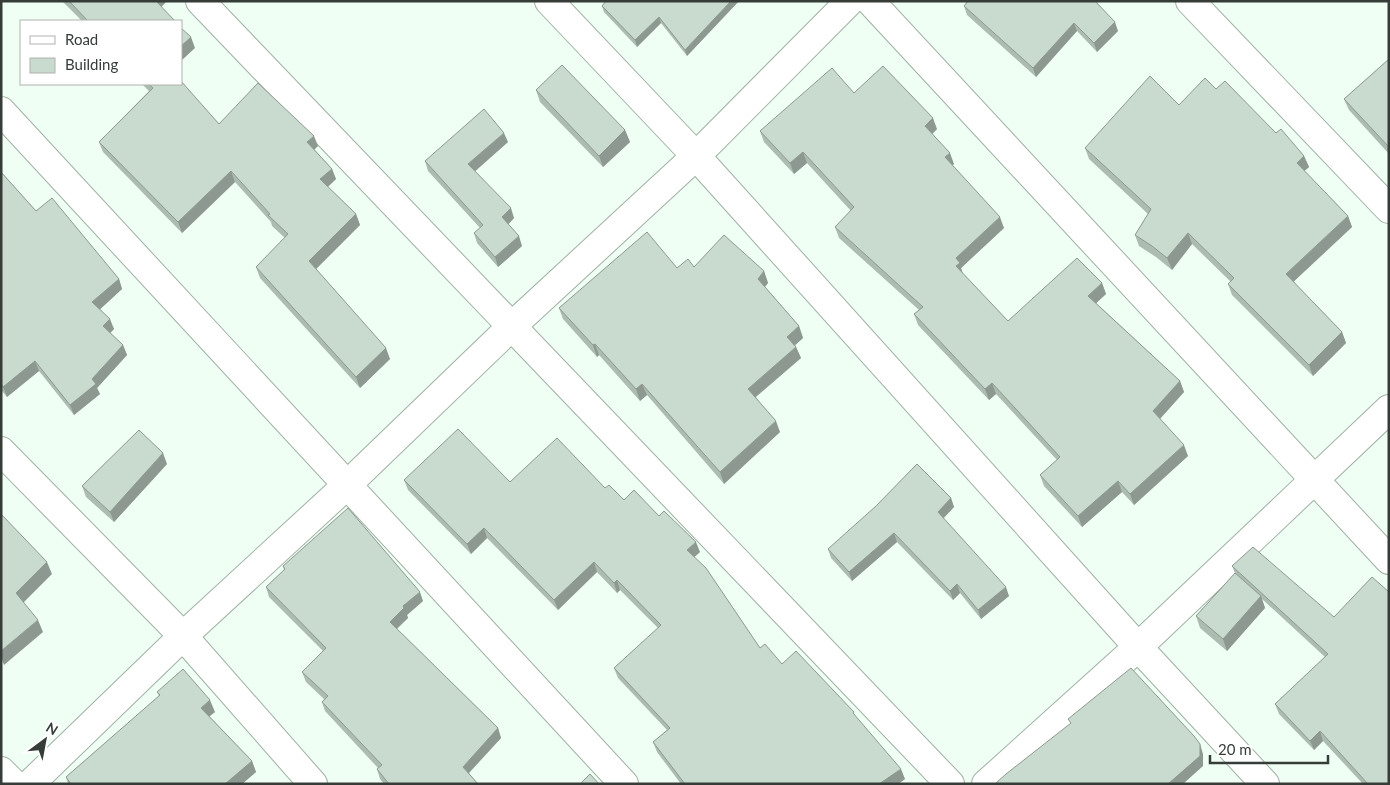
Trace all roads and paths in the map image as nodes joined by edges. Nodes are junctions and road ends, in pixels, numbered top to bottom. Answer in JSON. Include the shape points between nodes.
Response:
{"nodes":[{"id":1,"x":200,"y":1,"type":"edge"},
{"id":2,"x":549,"y":1,"type":"edge"},
{"id":3,"x":850,"y":1,"type":"edge"},
{"id":4,"x":870,"y":1,"type":"edge"},
{"id":5,"x":1190,"y":1,"type":"edge"},
{"id":6,"x":1,"y":111,"type":"edge"},
{"id":7,"x":696,"y":156,"type":"junction"},
{"id":8,"x":1389,"y":209,"type":"edge"},
{"id":9,"x":511,"y":327,"type":"junction"},
{"id":10,"x":1389,"y":409,"type":"edge"},
{"id":11,"x":1,"y":451,"type":"edge"},
{"id":12,"x":1314,"y":479,"type":"junction"},
{"id":13,"x":347,"y":485,"type":"junction"},
{"id":14,"x":1389,"y":560,"type":"edge"},
{"id":15,"x":183,"y":636,"type":"junction"},
{"id":16,"x":1138,"y":647,"type":"junction"},
{"id":17,"x":1,"y":771,"type":"edge"},
{"id":18,"x":14,"y":784,"type":"edge"},
{"id":19,"x":30,"y":784,"type":"edge"},
{"id":20,"x":313,"y":784,"type":"edge"},
{"id":21,"x":624,"y":784,"type":"edge"},
{"id":22,"x":950,"y":784,"type":"edge"},
{"id":23,"x":986,"y":784,"type":"edge"},
{"id":24,"x":1265,"y":784,"type":"edge"}],
"edges":[{"from":1,"to":9,"type":"street"},
{"from":2,"to":7,"type":"street"},
{"from":3,"to":7,"type":"street"},
{"from":4,"to":12,"type":"street"},
{"from":5,"to":8,"type":"street"},
{"from":6,"to":13,"type":"street"},
{"from":7,"to":9,"type":"street"},
{"from":7,"to":16,"type":"street"},
{"from":9,"to":13,"type":"street"},
{"from":9,"to":22,"type":"street"},
{"from":10,"to":12,"type":"street"},
{"from":11,"to":15,"type":"street"},
{"from":12,"to":14,"type":"street"},
{"from":12,"to":16,"type":"street"},
{"from":13,"to":15,"type":"street"},
{"from":13,"to":21,"type":"street"},
{"from":15,"to":19,"type":"street"},
{"from":15,"to":20,"type":"street"},
{"from":16,"to":23,"type":"street"},
{"from":16,"to":24,"type":"street"},
{"from":17,"to":18,"type":"street"}]}
